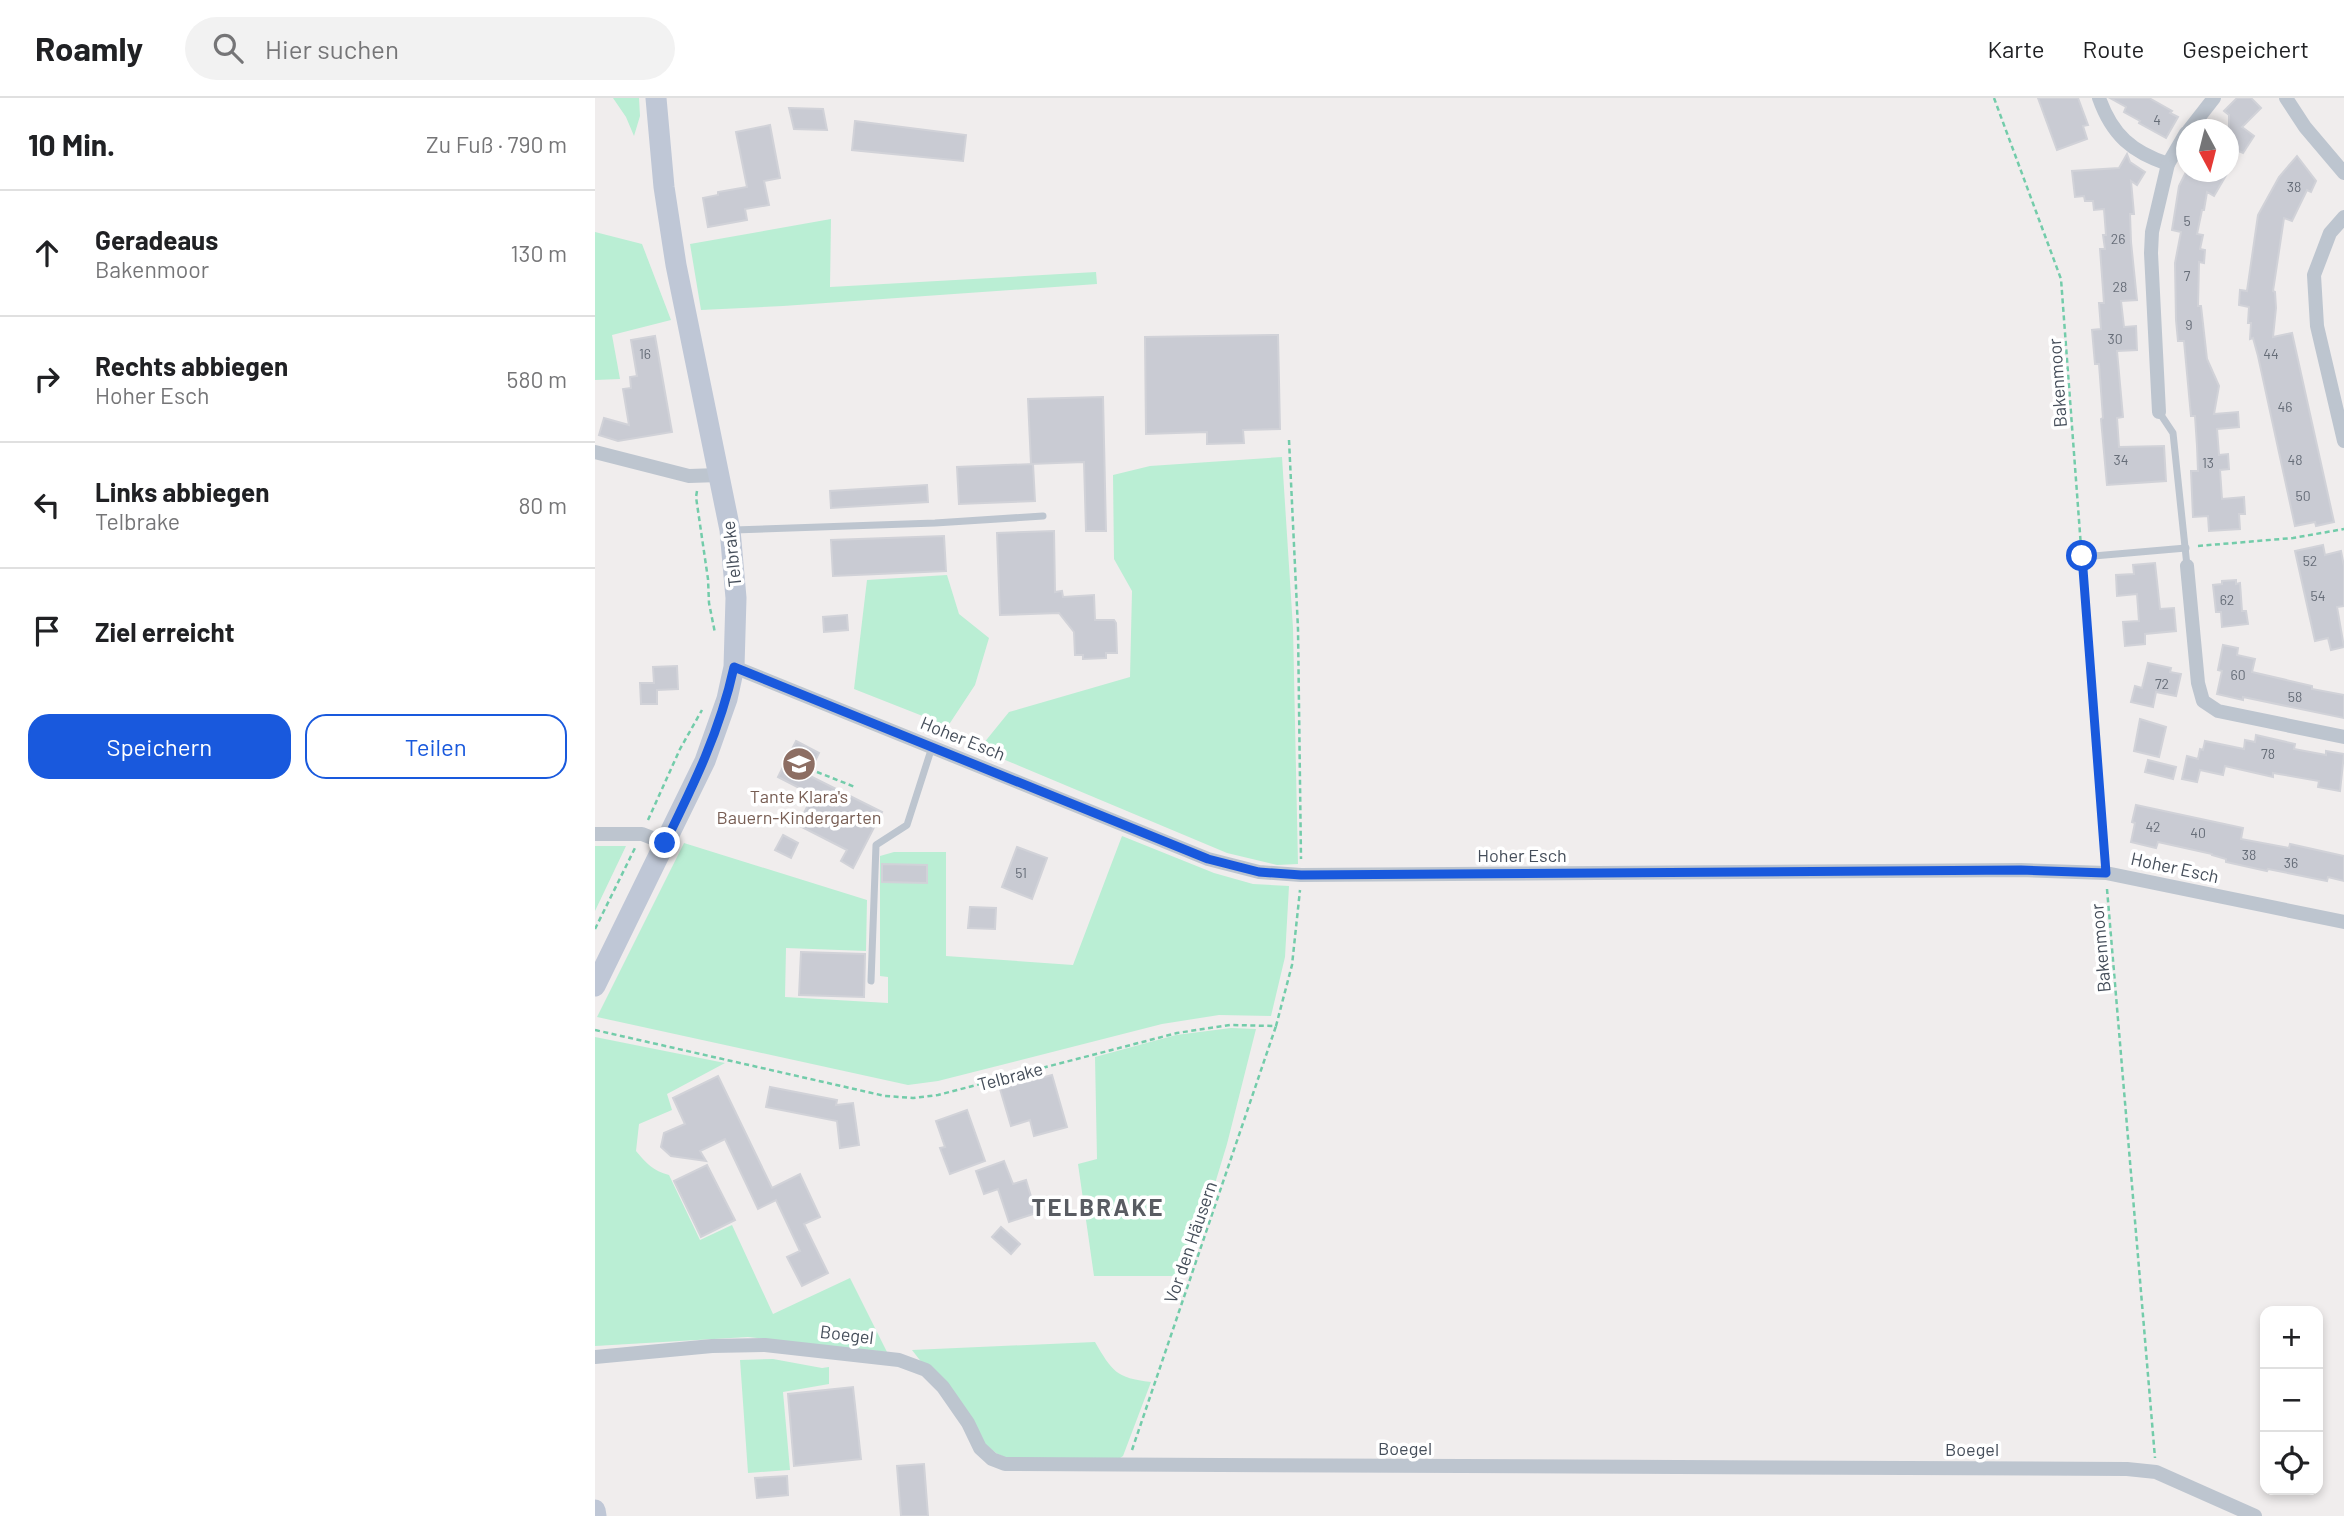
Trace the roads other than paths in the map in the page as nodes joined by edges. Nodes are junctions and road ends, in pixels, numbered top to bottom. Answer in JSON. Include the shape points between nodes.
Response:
{"nodes":[{"id":1,"x":656,"y":98,"type":"edge"},
{"id":2,"x":2099,"y":98,"type":"edge"},
{"id":3,"x":2214,"y":98,"type":"edge"},
{"id":4,"x":2286,"y":98,"type":"edge"},
{"id":5,"x":2197,"y":119,"type":"edge"},
{"id":6,"x":2176,"y":150,"type":"edge"},
{"id":7,"x":2168,"y":164,"type":"junction"},
{"id":8,"x":2344,"y":173,"type":"edge"},
{"id":9,"x":2344,"y":217,"type":"edge"},
{"id":10,"x":2159,"y":412,"type":"joint"},
{"id":11,"x":2344,"y":441,"type":"edge"},
{"id":12,"x":595,"y":452,"type":"edge"},
{"id":13,"x":719,"y":475,"type":"junction"},
{"id":14,"x":1043,"y":516,"type":"dead end"},
{"id":15,"x":730,"y":530,"type":"junction"},
{"id":16,"x":2186,"y":548,"type":"junction"},
{"id":17,"x":2082,"y":556,"type":"road end"},
{"id":18,"x":2187,"y":566,"type":"joint"},
{"id":19,"x":734,"y":667,"type":"junction"},
{"id":20,"x":2344,"y":737,"type":"edge"},
{"id":21,"x":933,"y":746,"type":"junction"},
{"id":22,"x":595,"y":834,"type":"edge"},
{"id":23,"x":665,"y":843,"type":"junction"},
{"id":24,"x":2344,"y":922,"type":"edge"},
{"id":25,"x":871,"y":981,"type":"dead end"},
{"id":26,"x":595,"y":986,"type":"edge"},
{"id":27,"x":595,"y":1357,"type":"edge"},
{"id":28,"x":595,"y":1510,"type":"edge"},
{"id":29,"x":596,"y":1516,"type":"edge"},
{"id":30,"x":2255,"y":1516,"type":"edge"}],
"edges":[{"from":1,"to":13,"type":"street","name":"Telbrake","via":[[677,265]]},
{"from":2,"to":7,"type":"street","via":[[2125,142]]},
{"from":3,"to":5,"type":"street"},
{"from":4,"to":8,"type":"street"},
{"from":6,"to":7,"type":"street"},
{"from":7,"to":10,"type":"street","via":[[2151,253]]},
{"from":9,"to":11,"type":"street","via":[[2330,233],[2314,275],[2317,326]]},
{"from":10,"to":16,"type":"lane","via":[[2173,433]]},
{"from":12,"to":13,"type":"street","via":[[689,476]]},
{"from":13,"to":15,"type":"street","name":"Telbrake"},
{"from":14,"to":15,"type":"lane"},
{"from":15,"to":19,"type":"street","name":"Telbrake","via":[[736,598]]},
{"from":16,"to":17,"type":"lane"},
{"from":16,"to":18,"type":"lane"},
{"from":18,"to":20,"type":"street","via":[[2203,701],[2218,711]]},
{"from":19,"to":21,"type":"street","name":"Hoher Esch"},
{"from":19,"to":23,"type":"street","name":"Telbrake","via":[[705,761]]},
{"from":21,"to":24,"type":"street","name":"Hoher Esch","via":[[1208,859],[1259,872],[2106,873]]},
{"from":21,"to":25,"type":"lane","via":[[907,825],[876,845]]},
{"from":22,"to":23,"type":"street","via":[[642,834]]},
{"from":23,"to":26,"type":"street","name":"Telbrake"},
{"from":27,"to":30,"type":"street","name":"Boegel","via":[[765,1345],[899,1360],[926,1370],[968,1423],[980,1448],[1005,1464],[2127,1469],[2156,1472]]},
{"from":28,"to":29,"type":"street"}]}
